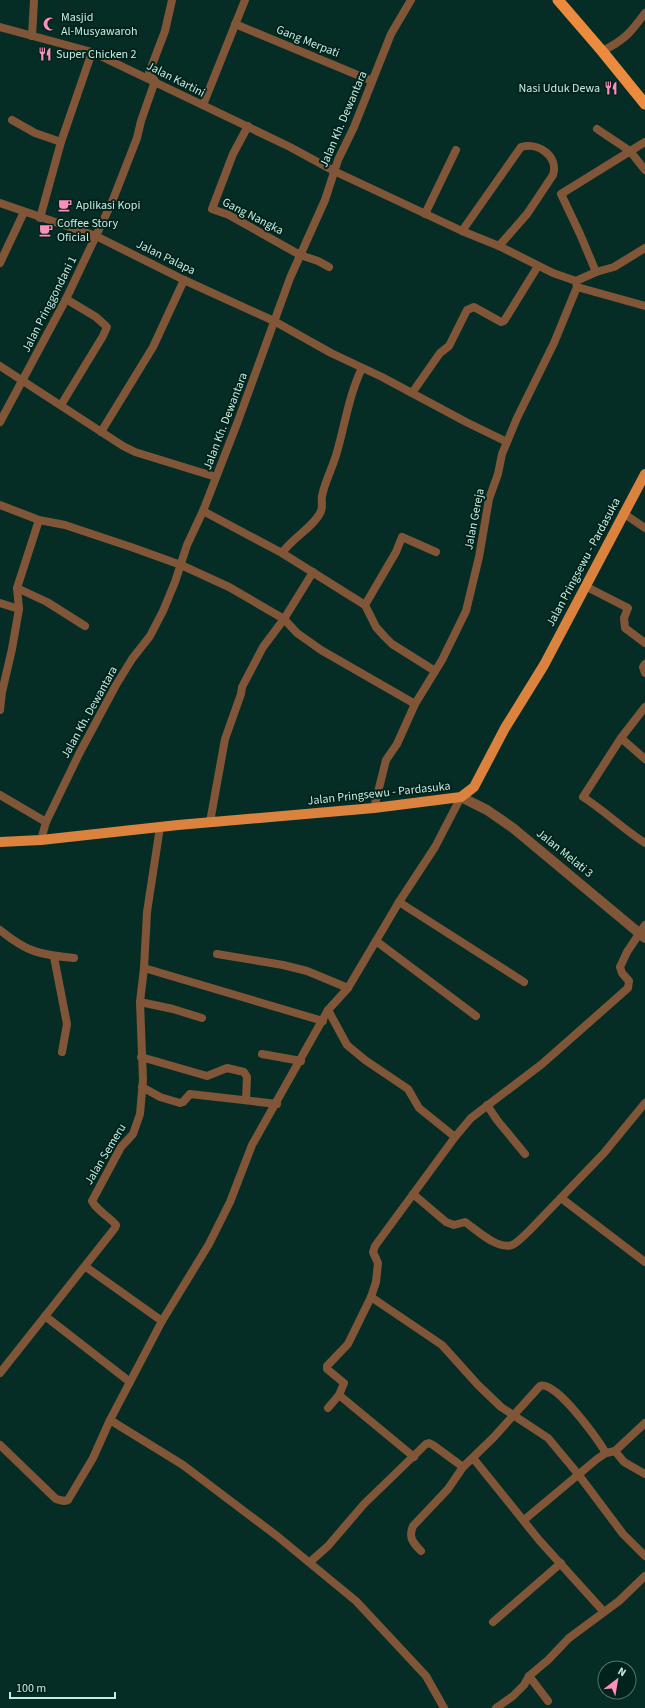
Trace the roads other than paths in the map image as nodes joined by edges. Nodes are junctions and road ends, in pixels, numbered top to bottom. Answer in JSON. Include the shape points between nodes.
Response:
{"nodes":[{"id":1,"x":34,"y":0,"type":"edge"},
{"id":2,"x":172,"y":0,"type":"edge"},
{"id":3,"x":246,"y":0,"type":"edge"},
{"id":4,"x":411,"y":0,"type":"edge"},
{"id":5,"x":558,"y":0,"type":"edge"},
{"id":6,"x":645,"y":13,"type":"edge"},
{"id":7,"x":235,"y":24,"type":"junction"},
{"id":8,"x":0,"y":28,"type":"edge"},
{"id":9,"x":32,"y":36,"type":"junction"},
{"id":10,"x":602,"y":51,"type":"junction"},
{"id":11,"x":92,"y":52,"type":"junction"},
{"id":12,"x":372,"y":80,"type":"junction"},
{"id":13,"x":155,"y":81,"type":"junction"},
{"id":14,"x":645,"y":104,"type":"edge"},
{"id":15,"x":203,"y":105,"type":"junction"},
{"id":16,"x":12,"y":120,"type":"dead end"},
{"id":17,"x":248,"y":126,"type":"junction"},
{"id":18,"x":597,"y":129,"type":"dead end"},
{"id":19,"x":61,"y":142,"type":"junction"},
{"id":20,"x":645,"y":142,"type":"edge"},
{"id":21,"x":456,"y":150,"type":"dead end"},
{"id":22,"x":630,"y":151,"type":"junction"},
{"id":23,"x":645,"y":170,"type":"edge"},
{"id":24,"x":334,"y":171,"type":"junction"},
{"id":25,"x":0,"y":203,"type":"edge"},
{"id":26,"x":24,"y":212,"type":"junction"},
{"id":27,"x":425,"y":214,"type":"junction"},
{"id":28,"x":40,"y":218,"type":"junction"},
{"id":29,"x":462,"y":232,"type":"junction"},
{"id":30,"x":96,"y":236,"type":"junction"},
{"id":31,"x":499,"y":246,"type":"junction"},
{"id":32,"x":645,"y":248,"type":"edge"},
{"id":33,"x":300,"y":255,"type":"junction"},
{"id":34,"x":0,"y":263,"type":"edge"},
{"id":35,"x":538,"y":266,"type":"junction"},
{"id":36,"x":329,"y":267,"type":"dead end"},
{"id":37,"x":596,"y":272,"type":"junction"},
{"id":38,"x":184,"y":280,"type":"junction"},
{"id":39,"x":577,"y":284,"type":"junction"},
{"id":40,"x":66,"y":299,"type":"junction"},
{"id":41,"x":645,"y":306,"type":"edge"},
{"id":42,"x":274,"y":321,"type":"junction"},
{"id":43,"x":0,"y":366,"type":"edge"},
{"id":44,"x":362,"y":368,"type":"junction"},
{"id":45,"x":22,"y":380,"type":"junction"},
{"id":46,"x":412,"y":393,"type":"junction"},
{"id":47,"x":61,"y":405,"type":"junction"},
{"id":48,"x":0,"y":422,"type":"edge"},
{"id":49,"x":101,"y":432,"type":"junction"},
{"id":50,"x":507,"y":442,"type":"junction"},
{"id":51,"x":645,"y":474,"type":"edge"},
{"id":52,"x":216,"y":477,"type":"junction"},
{"id":53,"x":0,"y":505,"type":"edge"},
{"id":54,"x":203,"y":511,"type":"junction"},
{"id":55,"x":623,"y":514,"type":"junction"},
{"id":56,"x":39,"y":520,"type":"junction"},
{"id":57,"x":645,"y":528,"type":"edge"},
{"id":58,"x":436,"y":552,"type":"dead end"},
{"id":59,"x":282,"y":553,"type":"junction"},
{"id":60,"x":181,"y":565,"type":"junction"},
{"id":61,"x":313,"y":572,"type":"junction"},
{"id":62,"x":585,"y":586,"type":"junction"},
{"id":63,"x":17,"y":588,"type":"junction"},
{"id":64,"x":0,"y":603,"type":"edge"},
{"id":65,"x":365,"y":605,"type":"junction"},
{"id":66,"x":19,"y":609,"type":"junction"},
{"id":67,"x":284,"y":619,"type":"junction"},
{"id":68,"x":85,"y":626,"type":"dead end"},
{"id":69,"x":645,"y":642,"type":"edge"},
{"id":70,"x":645,"y":664,"type":"edge"},
{"id":71,"x":435,"y":670,"type":"junction"},
{"id":72,"x":645,"y":673,"type":"edge"},
{"id":73,"x":416,"y":704,"type":"junction"},
{"id":74,"x":645,"y":707,"type":"edge"},
{"id":75,"x":0,"y":710,"type":"edge"},
{"id":76,"x":621,"y":738,"type":"junction"},
{"id":77,"x":645,"y":758,"type":"edge"},
{"id":78,"x":0,"y":795,"type":"edge"},
{"id":79,"x":461,"y":798,"type":"junction"},
{"id":80,"x":374,"y":808,"type":"junction"},
{"id":81,"x":46,"y":822,"type":"junction"},
{"id":82,"x":210,"y":822,"type":"junction"},
{"id":83,"x":160,"y":827,"type":"junction"},
{"id":84,"x":41,"y":840,"type":"junction"},
{"id":85,"x":0,"y":842,"type":"edge"},
{"id":86,"x":645,"y":842,"type":"edge"},
{"id":87,"x":399,"y":902,"type":"junction"},
{"id":88,"x":0,"y":930,"type":"edge"},
{"id":89,"x":643,"y":932,"type":"edge"},
{"id":90,"x":376,"y":941,"type":"junction"},
{"id":91,"x":217,"y":954,"type":"dead end"},
{"id":92,"x":54,"y":956,"type":"junction"},
{"id":93,"x":74,"y":958,"type":"dead end"},
{"id":94,"x":144,"y":968,"type":"junction"},
{"id":95,"x":524,"y":982,"type":"dead end"},
{"id":96,"x":348,"y":988,"type":"junction"},
{"id":97,"x":140,"y":1002,"type":"junction"},
{"id":98,"x":328,"y":1010,"type":"junction"},
{"id":99,"x":476,"y":1016,"type":"dead end"},
{"id":100,"x":202,"y":1018,"type":"dead end"},
{"id":101,"x":323,"y":1020,"type":"junction"},
{"id":102,"x":62,"y":1052,"type":"dead end"},
{"id":103,"x":262,"y":1054,"type":"dead end"},
{"id":104,"x":141,"y":1057,"type":"junction"},
{"id":105,"x":302,"y":1061,"type":"junction"},
{"id":106,"x":142,"y":1087,"type":"junction"},
{"id":107,"x":246,"y":1100,"type":"junction"},
{"id":108,"x":645,"y":1103,"type":"edge"},
{"id":109,"x":277,"y":1104,"type":"junction"},
{"id":110,"x":487,"y":1105,"type":"junction"},
{"id":111,"x":455,"y":1137,"type":"junction"},
{"id":112,"x":526,"y":1154,"type":"dead end"},
{"id":113,"x":413,"y":1194,"type":"junction"},
{"id":114,"x":562,"y":1198,"type":"junction"},
{"id":115,"x":645,"y":1262,"type":"edge"},
{"id":116,"x":86,"y":1267,"type":"junction"},
{"id":117,"x":371,"y":1297,"type":"junction"},
{"id":118,"x":45,"y":1316,"type":"junction"},
{"id":119,"x":162,"y":1321,"type":"junction"},
{"id":120,"x":0,"y":1373,"type":"edge"},
{"id":121,"x":130,"y":1382,"type":"junction"},
{"id":122,"x":339,"y":1395,"type":"junction"},
{"id":123,"x":328,"y":1408,"type":"dead end"},
{"id":124,"x":513,"y":1415,"type":"junction"},
{"id":125,"x":110,"y":1420,"type":"junction"},
{"id":126,"x":645,"y":1423,"type":"edge"},
{"id":127,"x":0,"y":1445,"type":"edge"},
{"id":128,"x":615,"y":1451,"type":"junction"},
{"id":129,"x":606,"y":1453,"type":"junction"},
{"id":130,"x":414,"y":1457,"type":"junction"},
{"id":131,"x":473,"y":1458,"type":"junction"},
{"id":132,"x":463,"y":1467,"type":"junction"},
{"id":133,"x":578,"y":1474,"type":"junction"},
{"id":134,"x":645,"y":1474,"type":"edge"},
{"id":135,"x":524,"y":1520,"type":"junction"},
{"id":136,"x":421,"y":1551,"type":"dead end"},
{"id":137,"x":645,"y":1556,"type":"edge"},
{"id":138,"x":310,"y":1562,"type":"junction"},
{"id":139,"x":561,"y":1563,"type":"junction"},
{"id":140,"x":645,"y":1576,"type":"edge"},
{"id":141,"x":604,"y":1612,"type":"junction"},
{"id":142,"x":493,"y":1622,"type":"dead end"},
{"id":143,"x":530,"y":1676,"type":"junction"},
{"id":144,"x":548,"y":1701,"type":"dead end"},
{"id":145,"x":444,"y":1708,"type":"edge"},
{"id":146,"x":496,"y":1708,"type":"edge"}],
"edges":[{"from":1,"to":9,"type":"street"},
{"from":2,"to":13,"type":"street","via":[[149,73]]},
{"from":3,"to":7,"type":"street"},
{"from":4,"to":12,"type":"street","name":"Jalan Kh. Dewantara","via":[[391,34]]},
{"from":5,"to":10,"type":"highway"},
{"from":6,"to":10,"type":"street","via":[[619,43]]},
{"from":7,"to":12,"type":"street","name":"Gang Merpati"},
{"from":7,"to":15,"type":"street"},
{"from":8,"to":9,"type":"street","name":"Jalan Kartini"},
{"from":9,"to":11,"type":"street","name":"Jalan Kartini"},
{"from":10,"to":14,"type":"highway"},
{"from":11,"to":13,"type":"street","name":"Jalan Kartini"},
{"from":11,"to":19,"type":"street"},
{"from":12,"to":24,"type":"street","name":"Jalan Kh. Dewantara"},
{"from":13,"to":15,"type":"street","name":"Jalan Kartini"},
{"from":13,"to":30,"type":"street","name":"Jalan Pringgondani 1","via":[[137,138]]},
{"from":15,"to":17,"type":"street","name":"Jalan Kartini"},
{"from":16,"to":19,"type":"street","via":[[35,133]]},
{"from":17,"to":24,"type":"street","name":"Jalan Kartini"},
{"from":17,"to":33,"type":"street","name":"Gang Nangka","via":[[233,154],[212,209],[254,228]]},
{"from":18,"to":22,"type":"street"},
{"from":19,"to":28,"type":"street"},
{"from":20,"to":22,"type":"street"},
{"from":21,"to":27,"type":"street"},
{"from":22,"to":23,"type":"street"},
{"from":22,"to":37,"type":"street","via":[[561,194]]},
{"from":24,"to":27,"type":"street","name":"Jalan Kartini"},
{"from":24,"to":33,"type":"street","name":"Jalan Kh. Dewantara","via":[[325,200]]},
{"from":25,"to":26,"type":"street","name":"Jalan Palapa"},
{"from":26,"to":28,"type":"street","name":"Jalan Palapa"},
{"from":26,"to":34,"type":"street"},
{"from":27,"to":29,"type":"street","name":"Jalan Kartini"},
{"from":28,"to":30,"type":"street","name":"Jalan Palapa"},
{"from":29,"to":31,"type":"street","name":"Jalan Kartini"},
{"from":29,"to":31,"type":"street","via":[[521,147],[540,148],[552,158],[555,169],[553,175],[528,214]]},
{"from":30,"to":38,"type":"street","name":"Jalan Palapa"},
{"from":30,"to":40,"type":"street","name":"Jalan Pringgondani 1"},
{"from":31,"to":35,"type":"street","name":"Jalan Kartini"},
{"from":32,"to":37,"type":"street","via":[[614,267]]},
{"from":33,"to":36,"type":"street"},
{"from":33,"to":42,"type":"street","name":"Jalan Kh. Dewantara"},
{"from":35,"to":39,"type":"street","name":"Jalan Kartini"},
{"from":35,"to":46,"type":"street","via":[[504,321],[501,322],[474,307],[467,310],[449,346],[440,353]]},
{"from":37,"to":39,"type":"street"},
{"from":38,"to":42,"type":"street","name":"Jalan Palapa"},
{"from":38,"to":49,"type":"street","via":[[153,347]]},
{"from":39,"to":41,"type":"street","name":"Jalan Kartini"},
{"from":39,"to":50,"type":"street","name":"Jalan Gereja","via":[[554,343]]},
{"from":40,"to":45,"type":"street","name":"Jalan Pringgondani 1"},
{"from":40,"to":47,"type":"street","via":[[96,317],[107,327]]},
{"from":42,"to":44,"type":"street","name":"Jalan Palapa"},
{"from":42,"to":52,"type":"street","name":"Jalan Kh. Dewantara"},
{"from":43,"to":45,"type":"street"},
{"from":44,"to":46,"type":"street","name":"Jalan Palapa"},
{"from":44,"to":59,"type":"street","via":[[349,403],[338,452],[322,496],[320,512],[308,528],[293,539]]},
{"from":45,"to":47,"type":"street"},
{"from":45,"to":48,"type":"street","name":"Jalan Pringgondani 1"},
{"from":46,"to":50,"type":"street","name":"Jalan Palapa"},
{"from":47,"to":49,"type":"street"},
{"from":49,"to":52,"type":"street","via":[[135,452]]},
{"from":50,"to":71,"type":"street","name":"Jalan Gereja","via":[[489,499],[466,611]]},
{"from":51,"to":55,"type":"main road","name":"Jalan Pringsewu - Pardasuka"},
{"from":52,"to":54,"type":"street","name":"Jalan Kh. Dewantara"},
{"from":53,"to":56,"type":"street"},
{"from":54,"to":59,"type":"street"},
{"from":54,"to":60,"type":"street","name":"Jalan Kh. Dewantara"},
{"from":55,"to":57,"type":"street"},
{"from":55,"to":62,"type":"main road","name":"Jalan Pringsewu - Pardasuka"},
{"from":56,"to":60,"type":"street","via":[[65,525]]},
{"from":56,"to":63,"type":"street"},
{"from":58,"to":65,"type":"street","via":[[402,537]]},
{"from":59,"to":61,"type":"street"},
{"from":60,"to":67,"type":"street","via":[[229,587]]},
{"from":60,"to":81,"type":"street","name":"Jalan Kh. Dewantara","via":[[156,625],[116,685]]},
{"from":61,"to":65,"type":"street"},
{"from":61,"to":67,"type":"street"},
{"from":62,"to":69,"type":"street","via":[[628,608],[624,618],[625,628]]},
{"from":62,"to":79,"type":"main road","name":"Jalan Pringsewu - Pardasuka","via":[[474,787]]},
{"from":63,"to":66,"type":"street"},
{"from":63,"to":68,"type":"street","via":[[47,602]]},
{"from":64,"to":66,"type":"street"},
{"from":65,"to":71,"type":"street","via":[[376,627],[392,644]]},
{"from":66,"to":75,"type":"street"},
{"from":67,"to":73,"type":"street","via":[[297,633],[321,650]]},
{"from":67,"to":82,"type":"street","via":[[263,647],[242,686],[225,740]]},
{"from":70,"to":72,"type":"street"},
{"from":71,"to":73,"type":"street","name":"Jalan Gereja"},
{"from":73,"to":80,"type":"street","name":"Jalan Gereja","via":[[397,744],[386,760]]},
{"from":74,"to":76,"type":"street"},
{"from":76,"to":77,"type":"street"},
{"from":76,"to":86,"type":"street","via":[[583,797],[624,830]]},
{"from":78,"to":81,"type":"street"},
{"from":79,"to":80,"type":"main road","name":"Jalan Pringsewu - Pardasuka"},
{"from":79,"to":87,"type":"street","via":[[435,847]]},
{"from":79,"to":89,"type":"street","name":"Jalan Melati 3","via":[[487,810],[513,828]]},
{"from":80,"to":82,"type":"main road","name":"Jalan Pringsewu - Pardasuka"},
{"from":81,"to":84,"type":"street","name":"Jalan Kh. Dewantara"},
{"from":82,"to":83,"type":"main road","name":"Jalan Pringsewu - Pardasuka"},
{"from":83,"to":84,"type":"main road","name":"Jalan Pringsewu - Pardasuka"},
{"from":83,"to":94,"type":"street","name":"Jalan Semeru","via":[[147,912]]},
{"from":84,"to":85,"type":"main road","name":"Jalan Pringsewu - Pardasuka"},
{"from":87,"to":90,"type":"street"},
{"from":87,"to":95,"type":"street"},
{"from":88,"to":92,"type":"street","via":[[28,950]]},
{"from":89,"to":110,"type":"street","via":[[627,952],[620,966],[629,981],[628,988],[542,1064]]},
{"from":90,"to":96,"type":"street"},
{"from":90,"to":99,"type":"street"},
{"from":91,"to":96,"type":"street","via":[[307,971]]},
{"from":92,"to":93,"type":"street"},
{"from":92,"to":102,"type":"street","via":[[67,1024]]},
{"from":94,"to":97,"type":"street","name":"Jalan Semeru"},
{"from":94,"to":101,"type":"street"},
{"from":96,"to":98,"type":"street"},
{"from":97,"to":100,"type":"street"},
{"from":97,"to":104,"type":"street","name":"Jalan Semeru"},
{"from":98,"to":101,"type":"street"},
{"from":98,"to":111,"type":"street","via":[[347,1045],[408,1089],[419,1108]]},
{"from":101,"to":105,"type":"street"},
{"from":103,"to":105,"type":"street"},
{"from":104,"to":106,"type":"street","name":"Jalan Semeru"},
{"from":104,"to":107,"type":"street","via":[[207,1076],[227,1068],[244,1072],[247,1078]]},
{"from":105,"to":109,"type":"street"},
{"from":106,"to":107,"type":"street","via":[[160,1097],[180,1103],[190,1094]]},
{"from":106,"to":116,"type":"street","name":"Jalan Semeru","via":[[140,1114],[133,1134],[122,1147],[92,1201],[95,1208],[116,1225]]},
{"from":107,"to":109,"type":"street"},
{"from":108,"to":114,"type":"street","via":[[604,1153]]},
{"from":109,"to":119,"type":"street","via":[[252,1145],[230,1202],[209,1244]]},
{"from":110,"to":111,"type":"street","via":[[471,1118]]},
{"from":110,"to":112,"type":"street"},
{"from":111,"to":113,"type":"street"},
{"from":113,"to":114,"type":"street","via":[[446,1222],[454,1225],[466,1222],[496,1243],[511,1245]]},
{"from":113,"to":117,"type":"street","via":[[375,1246],[373,1252],[378,1263]]},
{"from":114,"to":115,"type":"street"},
{"from":116,"to":118,"type":"street","name":"Jalan Semeru"},
{"from":116,"to":119,"type":"street"},
{"from":117,"to":122,"type":"street","via":[[348,1344],[327,1366],[327,1369],[344,1383]]},
{"from":117,"to":124,"type":"street","via":[[442,1345],[478,1385]]},
{"from":118,"to":120,"type":"street","name":"Jalan Semeru"},
{"from":118,"to":121,"type":"street"},
{"from":119,"to":121,"type":"street"},
{"from":121,"to":125,"type":"street"},
{"from":122,"to":123,"type":"street"},
{"from":122,"to":130,"type":"street"},
{"from":124,"to":129,"type":"street","via":[[540,1386],[547,1386],[567,1401]]},
{"from":124,"to":131,"type":"street"},
{"from":124,"to":133,"type":"street","via":[[548,1438]]},
{"from":125,"to":127,"type":"street","via":[[93,1458],[68,1500],[64,1501],[56,1499]]},
{"from":125,"to":138,"type":"street","via":[[183,1465]]},
{"from":126,"to":128,"type":"street"},
{"from":128,"to":129,"type":"street"},
{"from":128,"to":134,"type":"street","via":[[624,1462]]},
{"from":129,"to":133,"type":"street"},
{"from":130,"to":132,"type":"street","via":[[430,1443]]},
{"from":130,"to":138,"type":"street","via":[[364,1504],[328,1546]]},
{"from":131,"to":132,"type":"street"},
{"from":131,"to":135,"type":"street"},
{"from":132,"to":136,"type":"street","via":[[448,1489],[413,1526],[410,1534],[413,1543]]},
{"from":133,"to":135,"type":"street"},
{"from":133,"to":137,"type":"street","via":[[623,1534]]},
{"from":135,"to":139,"type":"street"},
{"from":138,"to":145,"type":"street","via":[[356,1601],[416,1665],[426,1676]]},
{"from":139,"to":141,"type":"street"},
{"from":139,"to":142,"type":"street"},
{"from":140,"to":141,"type":"street"},
{"from":141,"to":143,"type":"street","via":[[569,1638]]},
{"from":143,"to":144,"type":"street"},
{"from":143,"to":146,"type":"street","via":[[514,1696]]}]}
